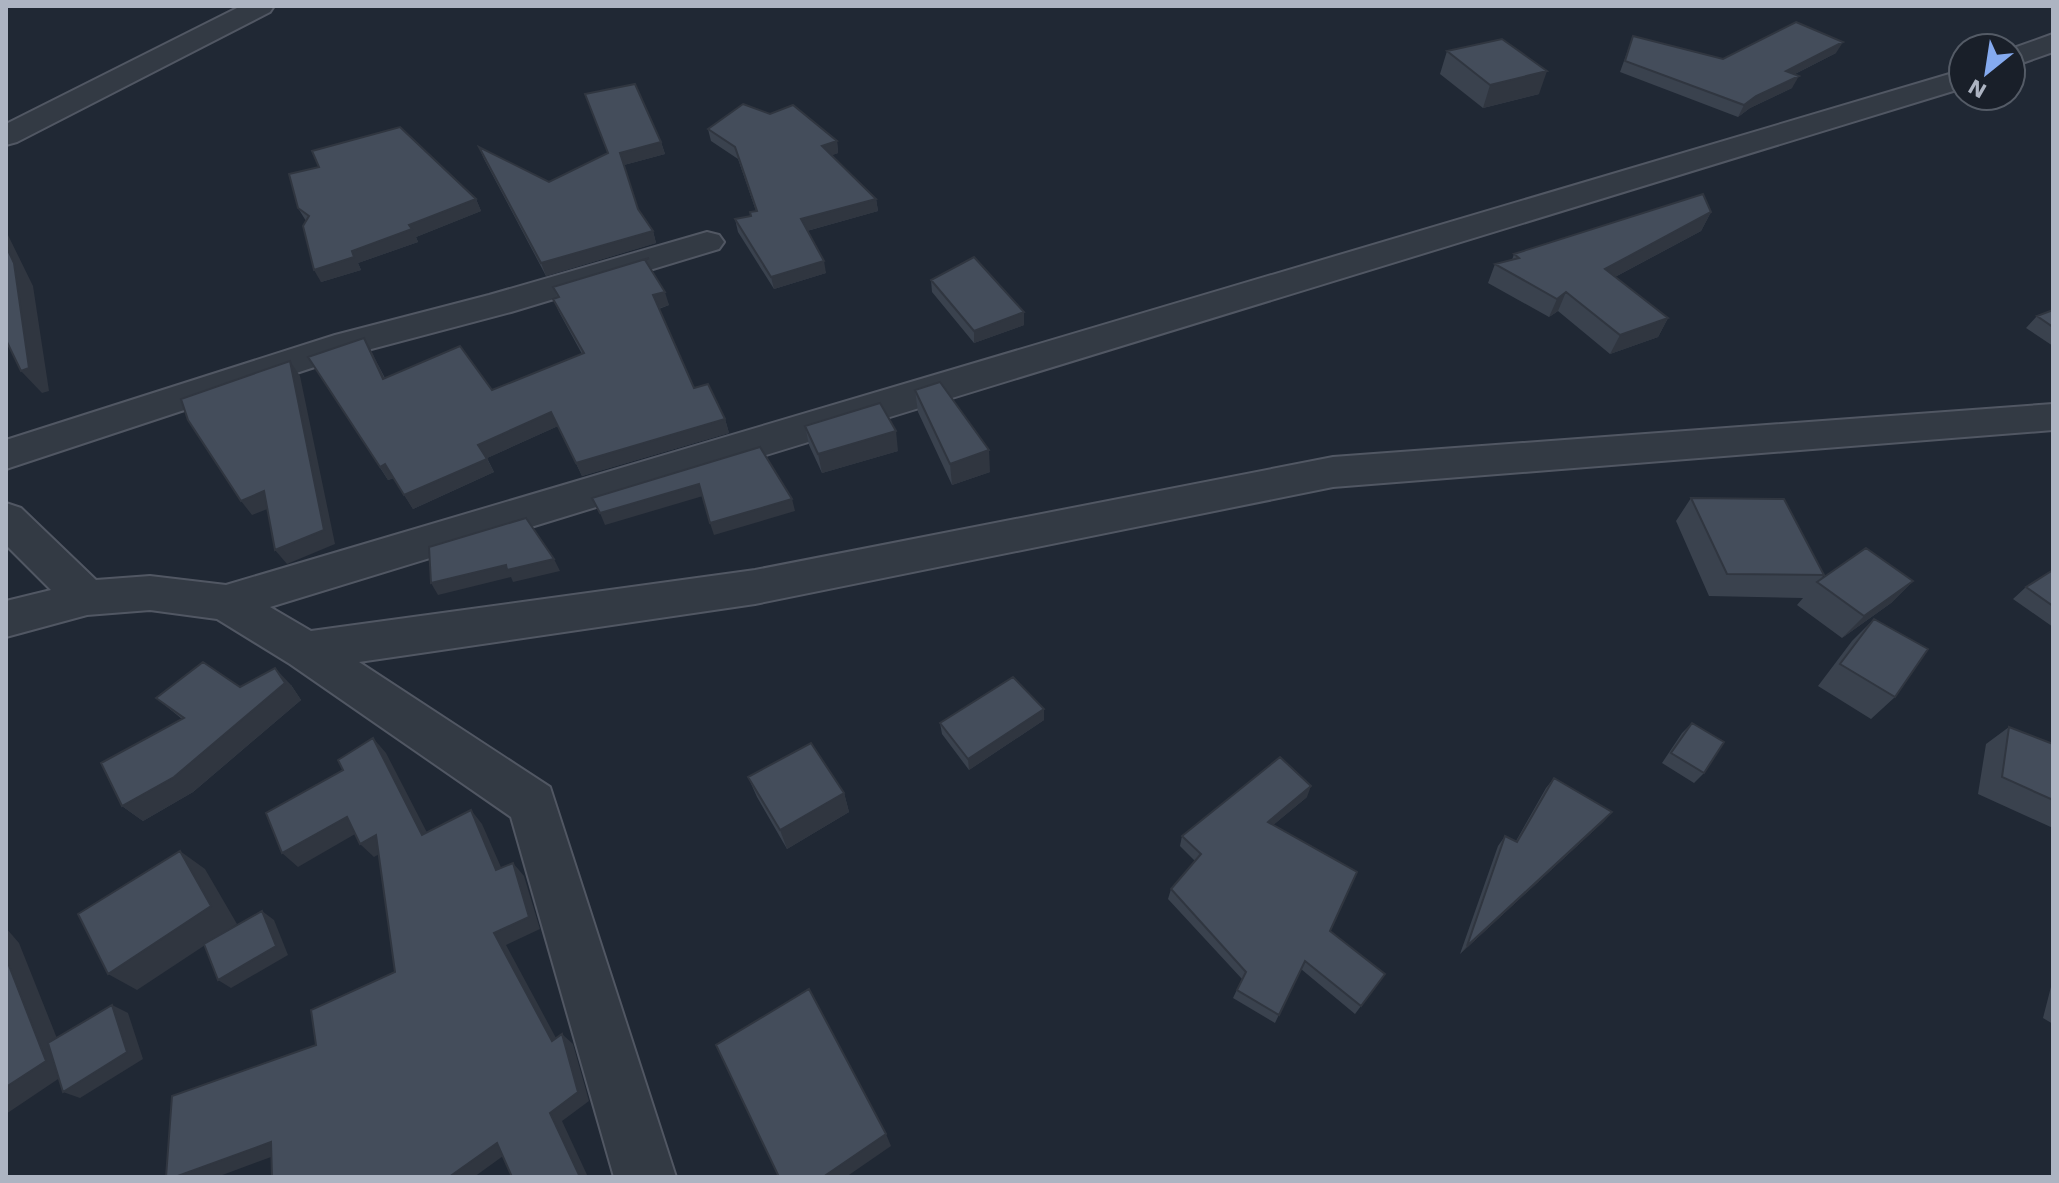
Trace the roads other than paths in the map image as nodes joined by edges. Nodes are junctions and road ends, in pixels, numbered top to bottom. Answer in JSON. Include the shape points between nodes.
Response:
{"nodes":[{"id":1,"x":261,"y":6,"type":"edge"},
{"id":2,"x":2053,"y":42,"type":"edge"},
{"id":3,"x":2027,"y":53,"type":"edge"},
{"id":4,"x":1947,"y":84,"type":"edge"},
{"id":5,"x":6,"y":136,"type":"edge"},
{"id":6,"x":707,"y":242,"type":"dead end"},
{"id":7,"x":2053,"y":417,"type":"edge"},
{"id":8,"x":6,"y":455,"type":"edge"},
{"id":9,"x":6,"y":519,"type":"edge"},
{"id":10,"x":87,"y":598,"type":"junction"},
{"id":11,"x":226,"y":603,"type":"junction"},
{"id":12,"x":6,"y":619,"type":"edge"},
{"id":13,"x":306,"y":651,"type":"junction"},
{"id":14,"x":645,"y":1177,"type":"edge"}],
"edges":[{"from":1,"to":5,"type":"street"},
{"from":2,"to":3,"type":"street"},
{"from":4,"to":11,"type":"street"},
{"from":6,"to":8,"type":"street","via":[[348,343]]},
{"from":7,"to":13,"type":"street","via":[[1333,472],[755,587]]},
{"from":9,"to":10,"type":"street"},
{"from":10,"to":11,"type":"street","via":[[150,593]]},
{"from":10,"to":12,"type":"street"},
{"from":11,"to":13,"type":"street"},
{"from":13,"to":14,"type":"street","via":[[532,803]]}]}
